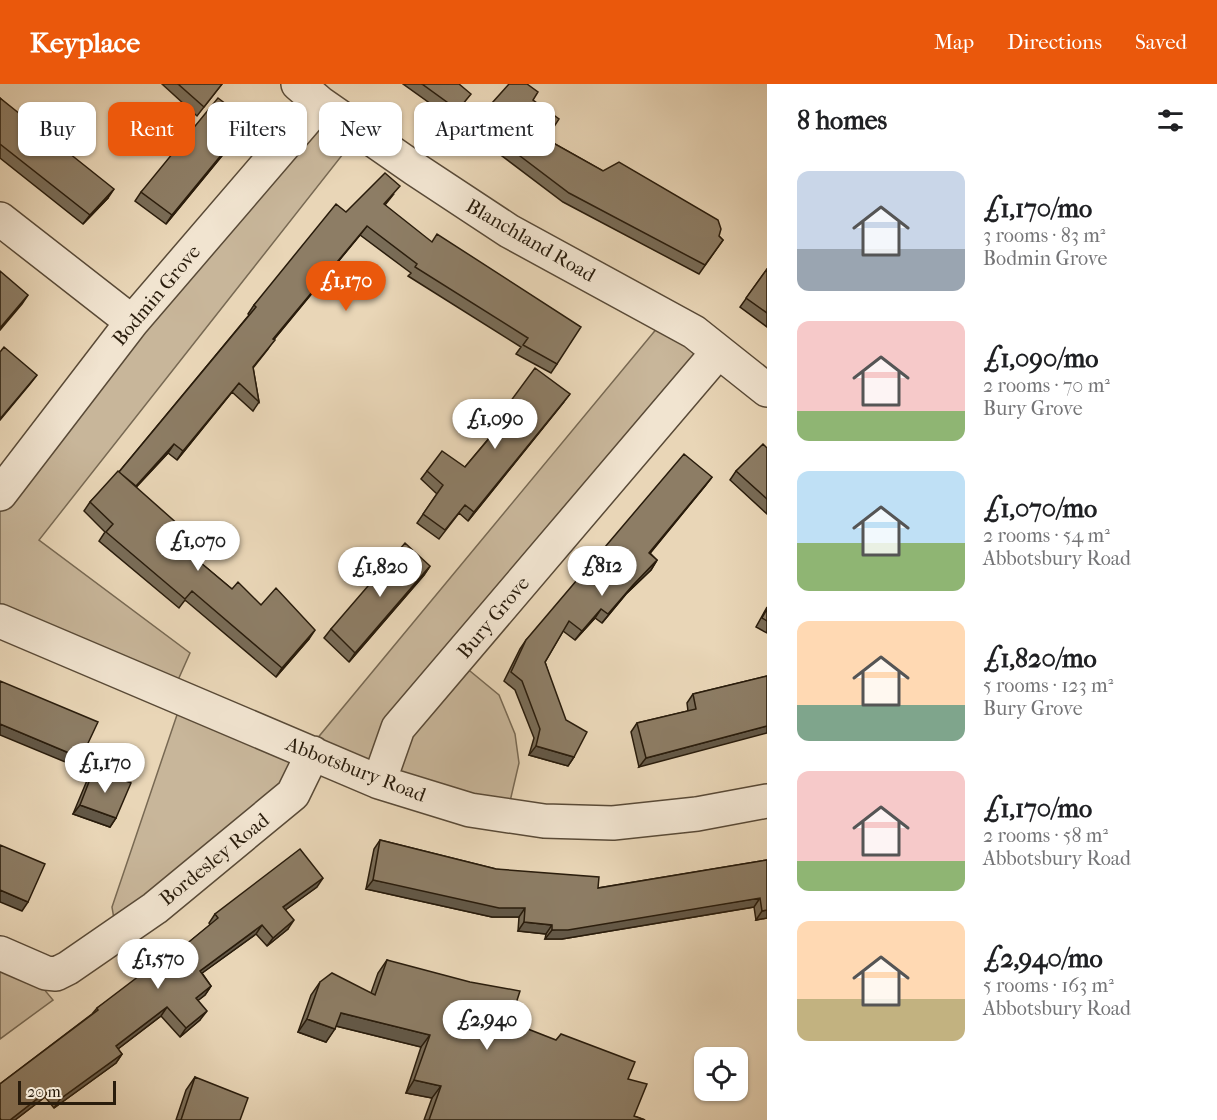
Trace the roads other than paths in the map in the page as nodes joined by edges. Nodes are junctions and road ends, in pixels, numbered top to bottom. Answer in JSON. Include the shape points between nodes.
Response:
{"nodes":[{"id":1,"x":309,"y":93,"type":"edge"},
{"id":2,"x":0,"y":219,"type":"edge"},
{"id":3,"x":132,"y":322,"type":"junction"},
{"id":4,"x":718,"y":352,"type":"junction"},
{"id":5,"x":767,"y":390,"type":"edge"},
{"id":6,"x":0,"y":494,"type":"edge"},
{"id":7,"x":0,"y":621,"type":"edge"},
{"id":8,"x":313,"y":753,"type":"junction"},
{"id":9,"x":379,"y":782,"type":"junction"},
{"id":10,"x":767,"y":801,"type":"edge"},
{"id":11,"x":0,"y":953,"type":"edge"}],
"edges":[{"from":1,"to":3,"type":"street","name":"Bodmin Grove"},
{"from":1,"to":4,"type":"street","name":"Blanchland Road","via":[[509,231],[694,332]]},
{"from":2,"to":3,"type":"street"},
{"from":3,"to":6,"type":"street","name":"Bodmin Grove"},
{"from":4,"to":5,"type":"street","name":"Blanchland Road"},
{"from":4,"to":9,"type":"street","name":"Bury Grove","via":[[398,728]]},
{"from":7,"to":8,"type":"street","name":"Abbotsbury Road"},
{"from":8,"to":9,"type":"street","name":"Abbotsbury Road"},
{"from":8,"to":11,"type":"street","name":"Bordesley Road","via":[[293,795],[155,908],[68,968],[56,974],[46,973]]},
{"from":9,"to":10,"type":"street","name":"Abbotsbury Road","via":[[470,810],[544,821],[613,823]]}]}
